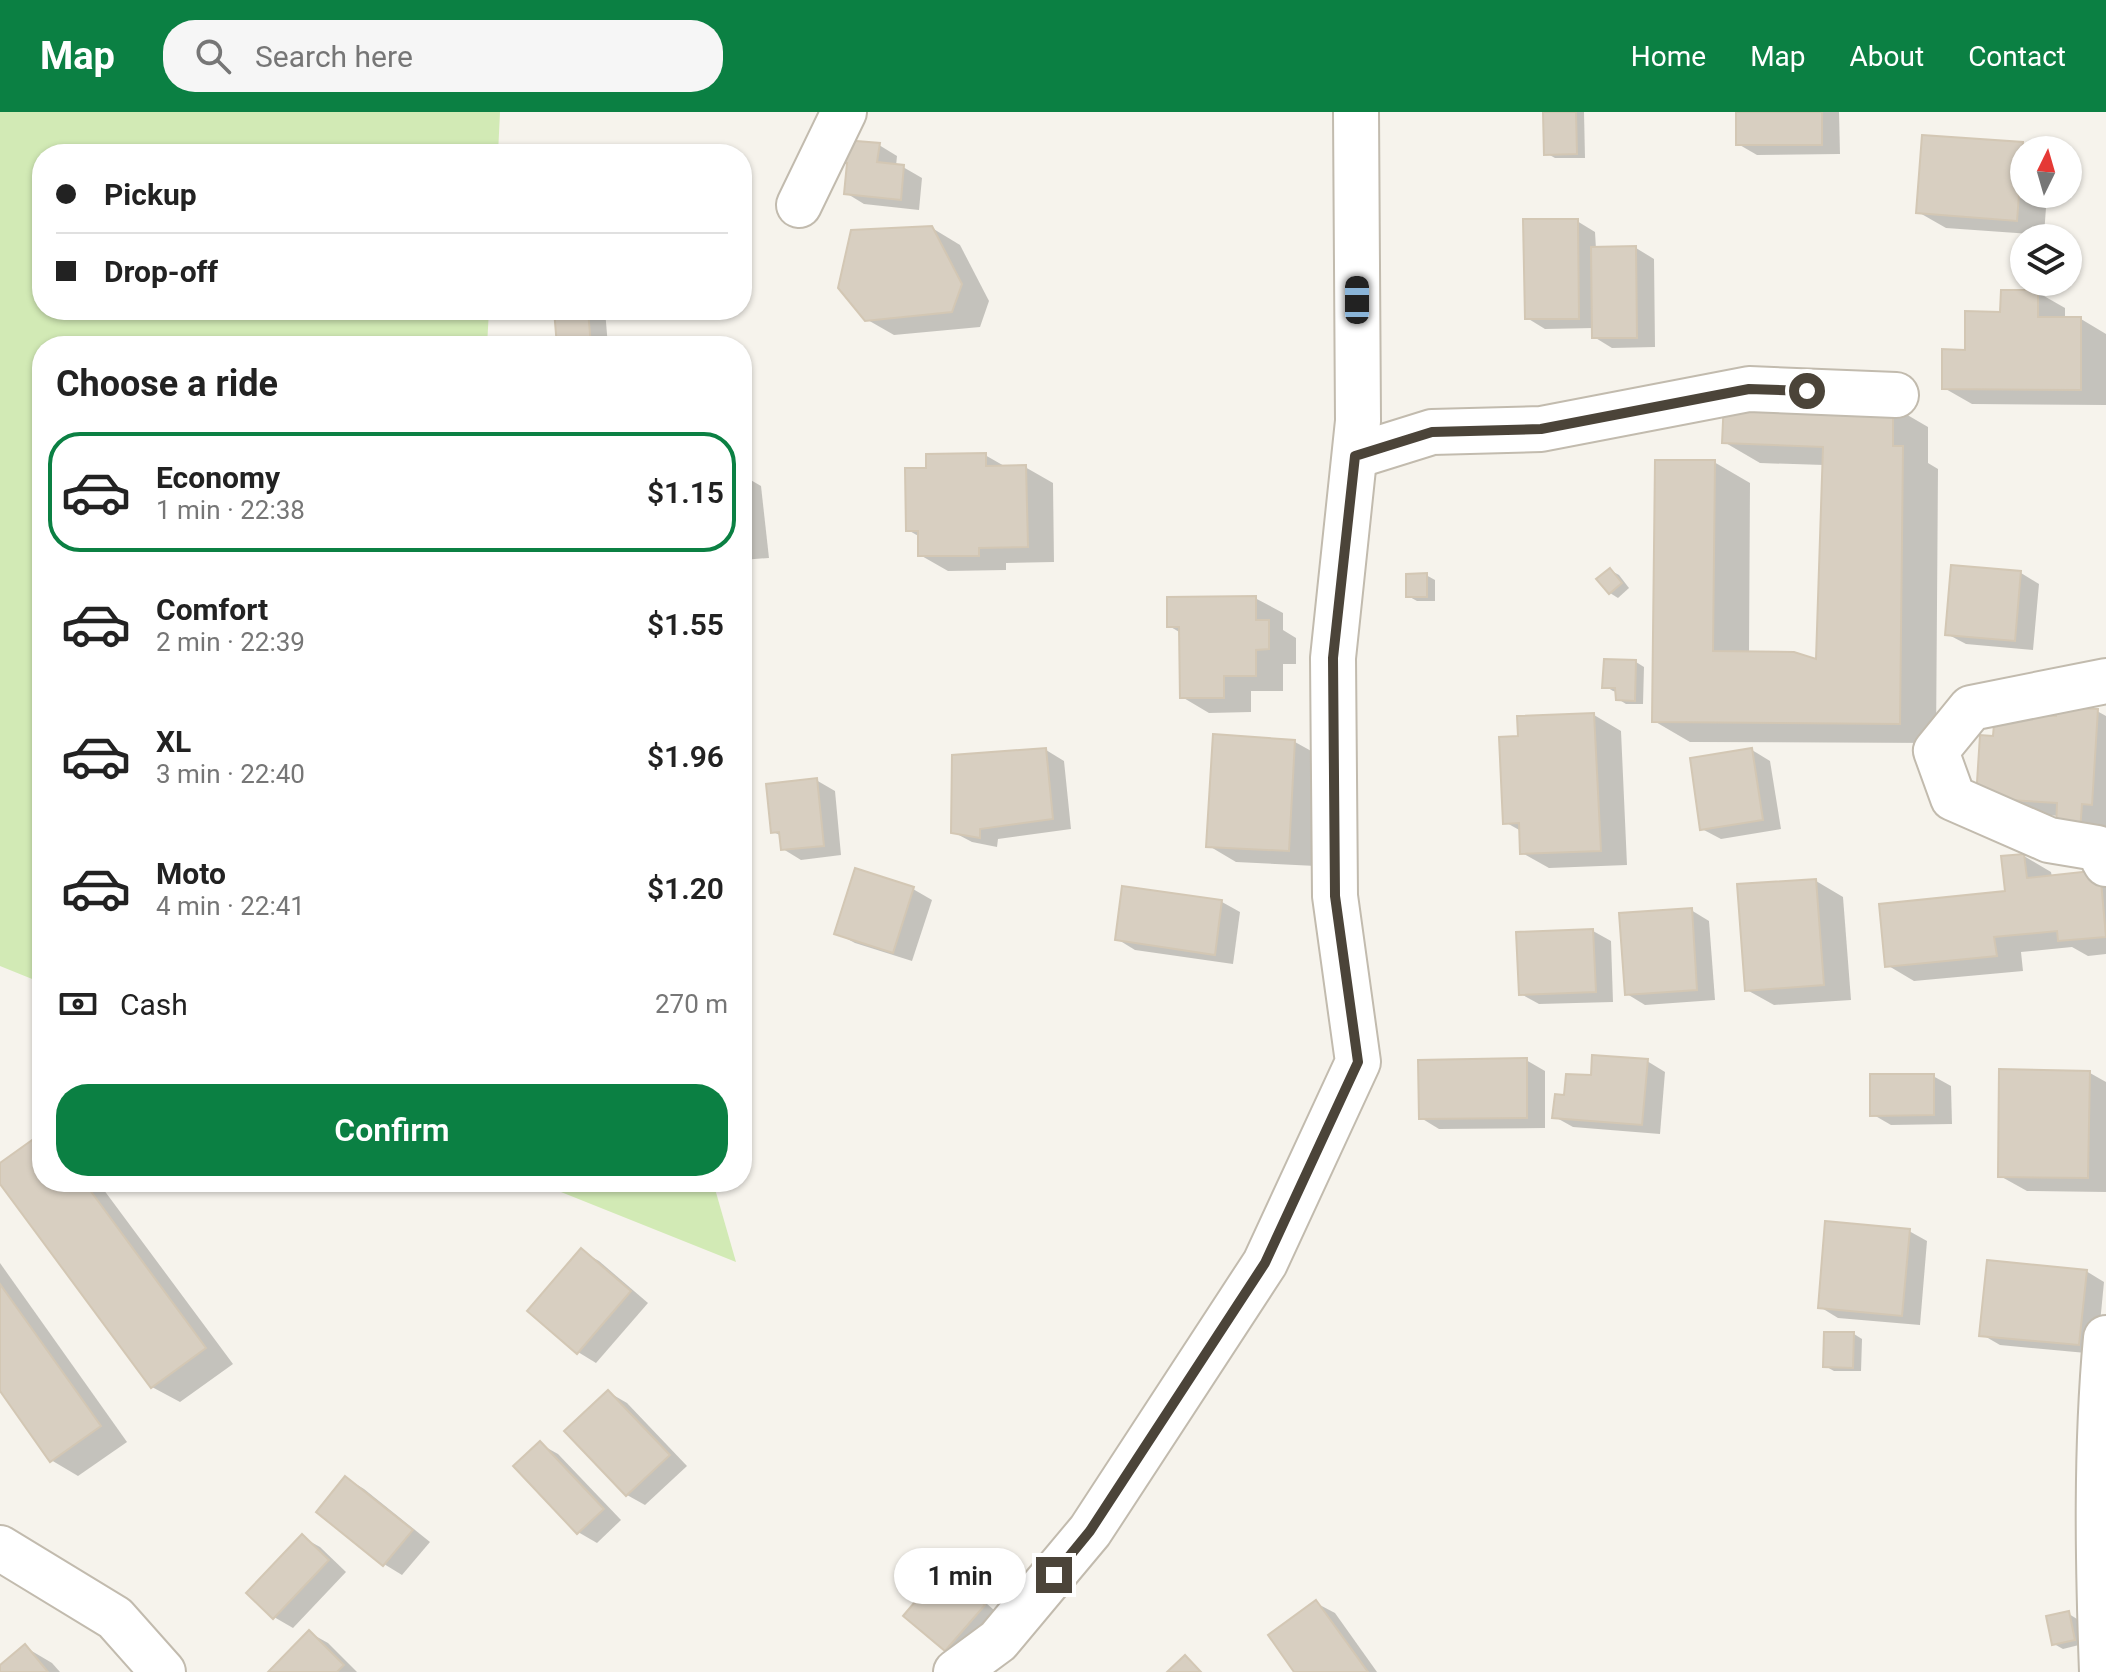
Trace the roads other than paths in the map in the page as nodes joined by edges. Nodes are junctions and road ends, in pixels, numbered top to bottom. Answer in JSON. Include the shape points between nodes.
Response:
{"nodes":[{"id":1,"x":844,"y":112,"type":"edge"},
{"id":2,"x":1356,"y":112,"type":"edge"},
{"id":3,"x":799,"y":205,"type":"dead end"},
{"id":4,"x":1896,"y":395,"type":"dead end"},
{"id":5,"x":1355,"y":456,"type":"junction"},
{"id":6,"x":2106,"y":681,"type":"edge"},
{"id":7,"x":2106,"y":864,"type":"edge"},
{"id":8,"x":2106,"y":1338,"type":"edge"},
{"id":9,"x":0,"y":1548,"type":"edge"},
{"id":10,"x":163,"y":1672,"type":"edge"},
{"id":11,"x":956,"y":1672,"type":"edge"},
{"id":12,"x":2102,"y":1672,"type":"edge"}],
"edges":[{"from":1,"to":3,"type":"street"},
{"from":2,"to":5,"type":"street"},
{"from":4,"to":5,"type":"street","via":[[1749,389],[1541,429],[1432,432]]},
{"from":5,"to":11,"type":"street","via":[[1333,674],[1335,896],[1358,1062],[1265,1263],[1090,1531],[998,1641]]},
{"from":6,"to":7,"type":"street","via":[[1971,708],[1936,751],[1953,798],[2049,840],[2097,848]]},
{"from":8,"to":12,"type":"street","via":[[2099,1572]]},
{"from":9,"to":10,"type":"street","via":[[115,1618]]}]}
